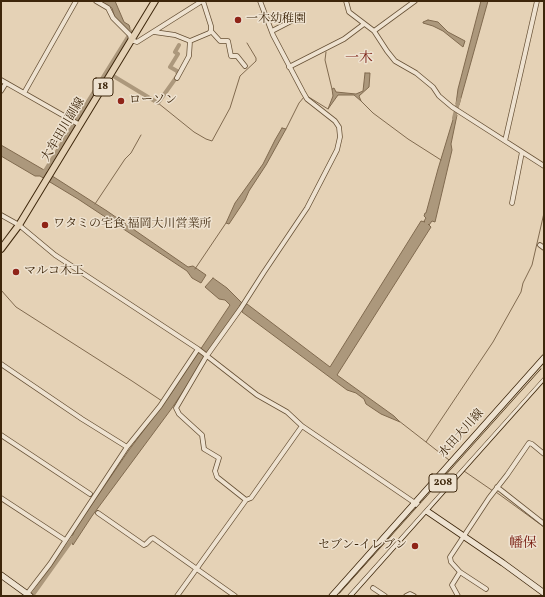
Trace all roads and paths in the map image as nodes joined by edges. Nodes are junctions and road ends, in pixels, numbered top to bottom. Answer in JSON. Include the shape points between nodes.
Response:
{"nodes":[{"id":1,"x":76,"y":1,"type":"edge"},
{"id":2,"x":96,"y":1,"type":"edge"},
{"id":3,"x":155,"y":1,"type":"edge"},
{"id":4,"x":202,"y":1,"type":"edge"},
{"id":5,"x":260,"y":1,"type":"edge"},
{"id":6,"x":346,"y":1,"type":"edge"},
{"id":7,"x":415,"y":1,"type":"edge"},
{"id":8,"x":537,"y":1,"type":"edge"},
{"id":9,"x":297,"y":18,"type":"dead end"},
{"id":10,"x":364,"y":24,"type":"junction"},
{"id":11,"x":211,"y":31,"type":"junction"},
{"id":12,"x":272,"y":31,"type":"junction"},
{"id":13,"x":374,"y":31,"type":"junction"},
{"id":14,"x":154,"y":32,"type":"junction"},
{"id":15,"x":131,"y":38,"type":"junction"},
{"id":16,"x":190,"y":41,"type":"junction"},
{"id":17,"x":245,"y":66,"type":"dead end"},
{"id":18,"x":289,"y":67,"type":"junction"},
{"id":19,"x":177,"y":78,"type":"dead end"},
{"id":20,"x":1,"y":80,"type":"edge"},
{"id":21,"x":6,"y":83,"type":"junction"},
{"id":22,"x":1,"y":91,"type":"edge"},
{"id":23,"x":24,"y":93,"type":"junction"},
{"id":24,"x":80,"y":125,"type":"junction"},
{"id":25,"x":505,"y":141,"type":"junction"},
{"id":26,"x":522,"y":152,"type":"junction"},
{"id":27,"x":544,"y":166,"type":"edge"},
{"id":28,"x":511,"y":203,"type":"dead end"},
{"id":29,"x":1,"y":215,"type":"edge"},
{"id":30,"x":19,"y":225,"type":"junction"},
{"id":31,"x":1,"y":249,"type":"edge"},
{"id":32,"x":199,"y":350,"type":"junction"},
{"id":33,"x":206,"y":356,"type":"junction"},
{"id":34,"x":544,"y":358,"type":"edge"},
{"id":35,"x":1,"y":364,"type":"edge"},
{"id":36,"x":544,"y":371,"type":"edge"},
{"id":37,"x":544,"y":375,"type":"edge"},
{"id":38,"x":302,"y":426,"type":"junction"},
{"id":39,"x":1,"y":435,"type":"edge"},
{"id":40,"x":127,"y":447,"type":"junction"},
{"id":41,"x":544,"y":454,"type":"edge"},
{"id":42,"x":497,"y":487,"type":"junction"},
{"id":43,"x":90,"y":494,"type":"dead end"},
{"id":44,"x":1,"y":498,"type":"edge"},
{"id":45,"x":246,"y":500,"type":"junction"},
{"id":46,"x":415,"y":503,"type":"junction"},
{"id":47,"x":426,"y":510,"type":"junction"},
{"id":48,"x":98,"y":513,"type":"dead end"},
{"id":49,"x":544,"y":524,"type":"edge"},
{"id":50,"x":464,"y":536,"type":"junction"},
{"id":51,"x":65,"y":540,"type":"junction"},
{"id":52,"x":197,"y":569,"type":"junction"},
{"id":53,"x":460,"y":572,"type":"junction"},
{"id":54,"x":1,"y":575,"type":"edge"},
{"id":55,"x":374,"y":588,"type":"dead end"},
{"id":56,"x":486,"y":589,"type":"dead end"},
{"id":57,"x":541,"y":594,"type":"edge"},
{"id":58,"x":29,"y":595,"type":"edge"},
{"id":59,"x":177,"y":596,"type":"edge"},
{"id":60,"x":235,"y":596,"type":"edge"},
{"id":61,"x":332,"y":596,"type":"edge"},
{"id":62,"x":344,"y":596,"type":"edge"},
{"id":63,"x":349,"y":596,"type":"edge"},
{"id":64,"x":385,"y":596,"type":"edge"},
{"id":65,"x":406,"y":596,"type":"edge"},
{"id":66,"x":414,"y":596,"type":"edge"},
{"id":67,"x":458,"y":596,"type":"edge"}],
"edges":[{"from":1,"to":23,"type":"street"},
{"from":2,"to":15,"type":"street","via":[[108,8],[113,18]]},
{"from":3,"to":15,"type":"main road","name":"大牟田川副線","number":"18"},
{"from":4,"to":11,"type":"street"},
{"from":4,"to":14,"type":"street"},
{"from":5,"to":12,"type":"street"},
{"from":6,"to":10,"type":"street","via":[[349,12]]},
{"from":7,"to":13,"type":"street"},
{"from":8,"to":25,"type":"street"},
{"from":9,"to":12,"type":"street"},
{"from":10,"to":13,"type":"street"},
{"from":10,"to":18,"type":"street","via":[[344,39]]},
{"from":11,"to":16,"type":"street"},
{"from":11,"to":17,"type":"street","via":[[220,40],[228,41],[231,56],[237,56]]},
{"from":12,"to":18,"type":"street"},
{"from":13,"to":25,"type":"street","via":[[395,61],[416,73],[452,107]]},
{"from":14,"to":15,"type":"street","via":[[137,42]]},
{"from":14,"to":16,"type":"street"},
{"from":15,"to":24,"type":"main road","name":"大牟田川副線","number":"18"},
{"from":16,"to":19,"type":"street","via":[[189,56]]},
{"from":18,"to":33,"type":"street","via":[[306,96],[339,126],[339,142],[307,208],[243,306]]},
{"from":20,"to":21,"type":"street"},
{"from":21,"to":22,"type":"street"},
{"from":21,"to":23,"type":"street"},
{"from":23,"to":24,"type":"street"},
{"from":24,"to":30,"type":"main road","name":"大牟田川副線","number":"18"},
{"from":25,"to":26,"type":"street"},
{"from":26,"to":27,"type":"street"},
{"from":26,"to":28,"type":"street"},
{"from":29,"to":30,"type":"street"},
{"from":30,"to":31,"type":"main road","name":"大牟田川副線","number":"18"},
{"from":30,"to":32,"type":"street","via":[[55,255]]},
{"from":32,"to":33,"type":"street"},
{"from":32,"to":40,"type":"street","via":[[160,406]]},
{"from":33,"to":38,"type":"street","via":[[257,395],[287,412]]},
{"from":33,"to":45,"type":"street","via":[[177,410],[202,435],[204,449],[219,458],[215,471],[217,477]]},
{"from":34,"to":46,"type":"main road","name":"水田大川線"},
{"from":35,"to":40,"type":"street"},
{"from":36,"to":62,"type":"highway","number":"208","bridge":true},
{"from":37,"to":47,"type":"main road","name":"水田大川線"},
{"from":37,"to":62,"type":"highway","number":"208","bridge":true},
{"from":38,"to":45,"type":"street","via":[[251,498]]},
{"from":38,"to":46,"type":"street"},
{"from":39,"to":43,"type":"street"},
{"from":40,"to":51,"type":"street"},
{"from":41,"to":42,"type":"street","via":[[529,443]]},
{"from":42,"to":49,"type":"street"},
{"from":42,"to":50,"type":"street"},
{"from":44,"to":51,"type":"street"},
{"from":45,"to":52,"type":"street"},
{"from":46,"to":47,"type":"main road"},
{"from":46,"to":61,"type":"main road","name":"水田大川線"},
{"from":47,"to":50,"type":"main road"},
{"from":47,"to":63,"type":"main road","name":"水田大川線"},
{"from":48,"to":52,"type":"street","via":[[144,545],[153,538]]},
{"from":50,"to":53,"type":"street","via":[[450,560]]},
{"from":50,"to":57,"type":"main road"},
{"from":51,"to":58,"type":"street"},
{"from":52,"to":59,"type":"street"},
{"from":52,"to":60,"type":"street"},
{"from":53,"to":56,"type":"street"},
{"from":53,"to":67,"type":"street","via":[[452,585]]},
{"from":54,"to":58,"type":"main road"},
{"from":55,"to":64,"type":"street"},
{"from":65,"to":66,"type":"street"}]}
